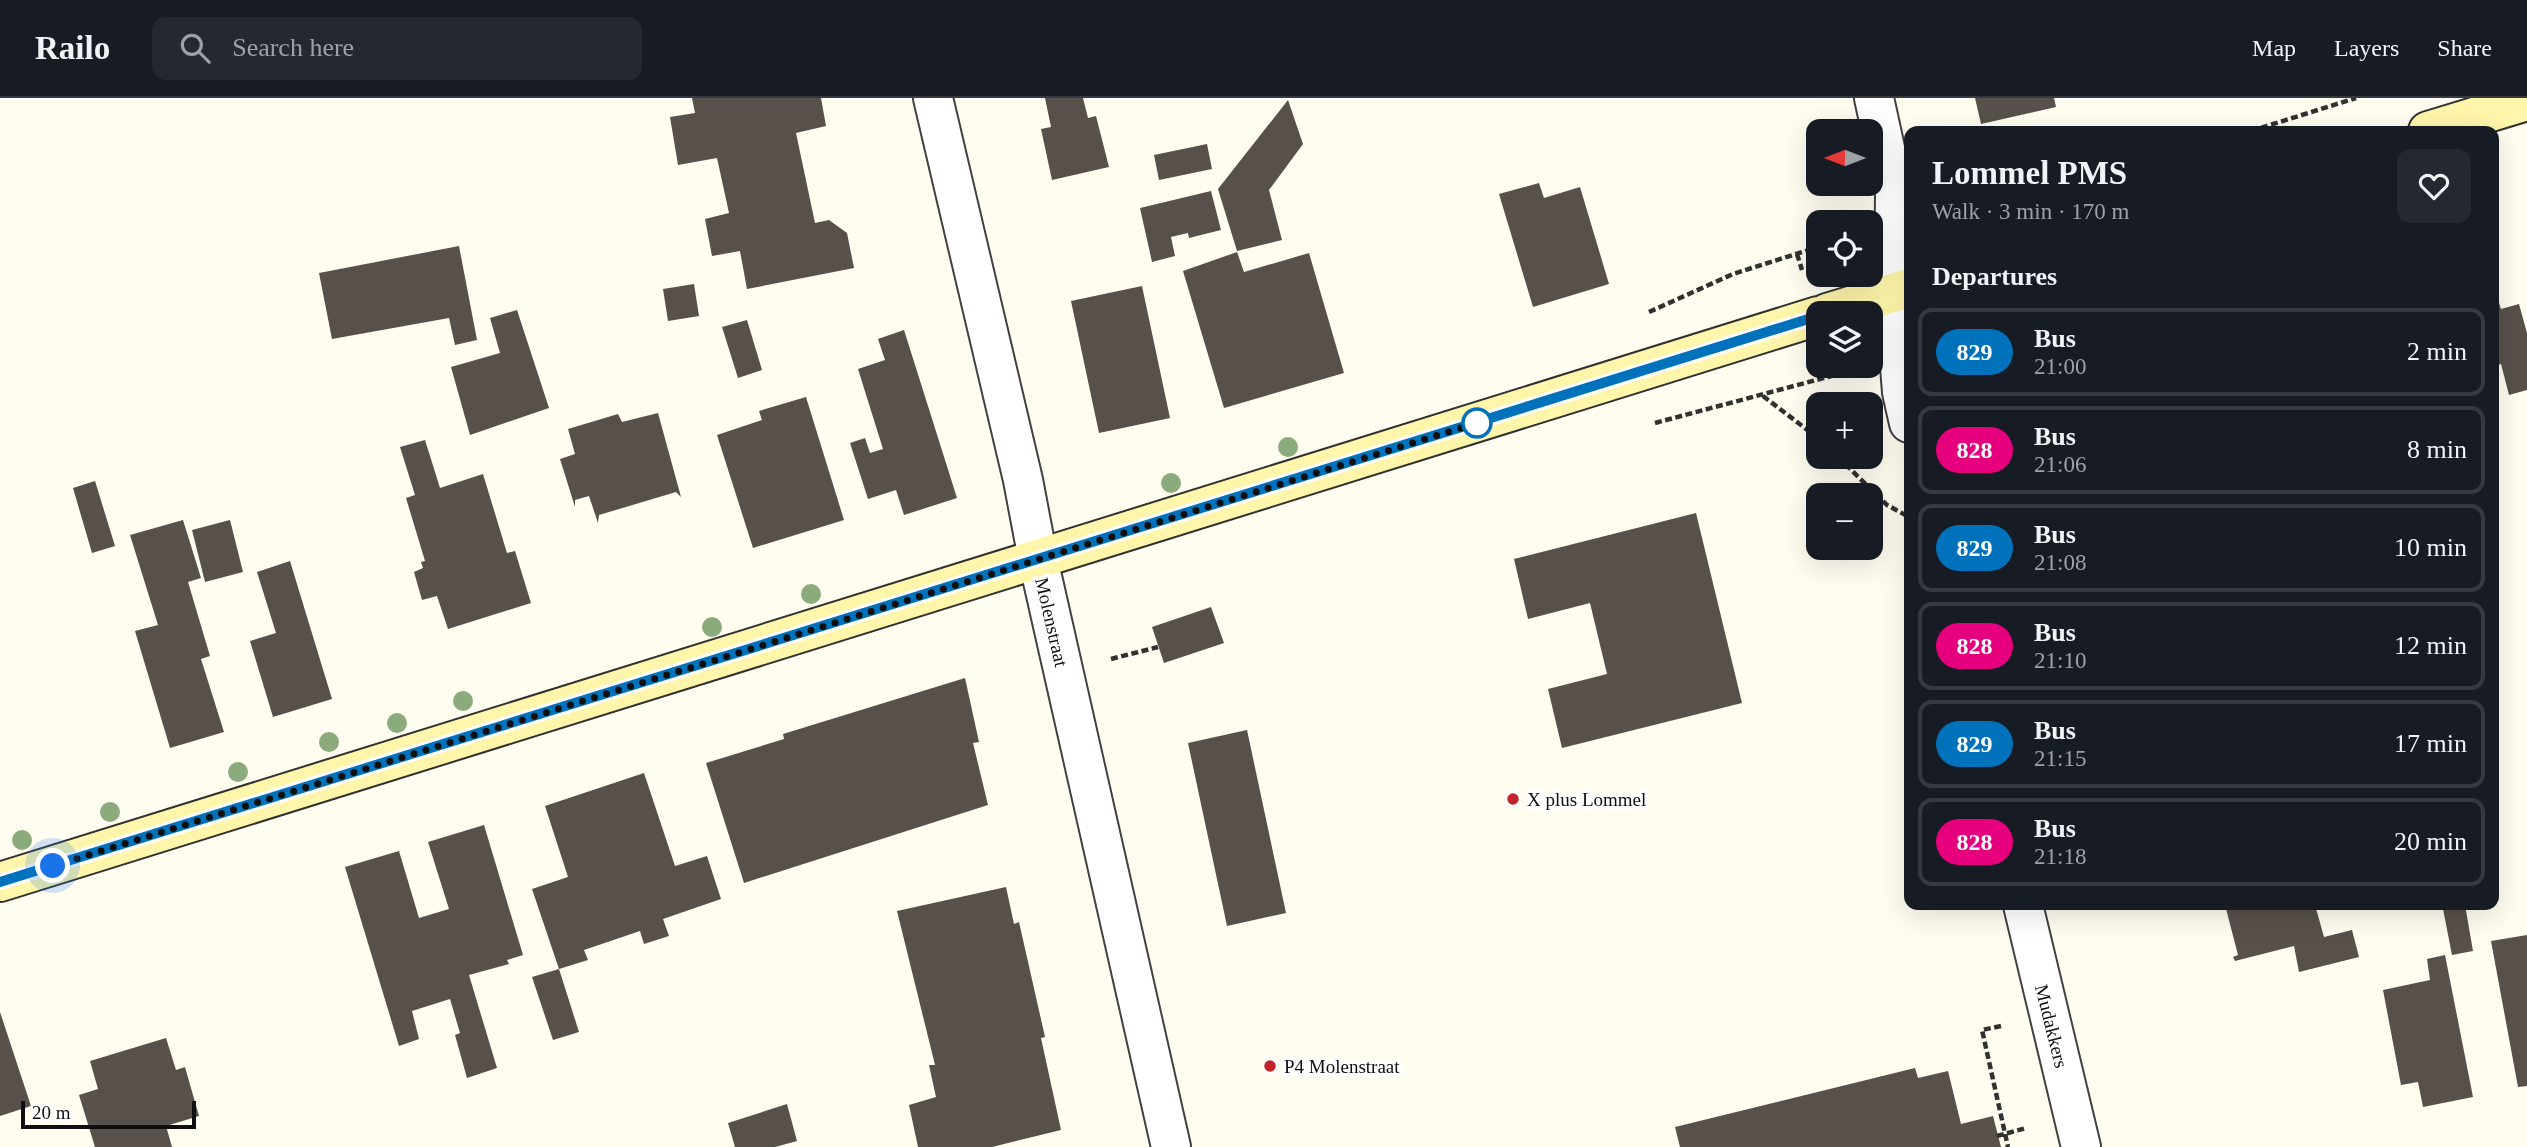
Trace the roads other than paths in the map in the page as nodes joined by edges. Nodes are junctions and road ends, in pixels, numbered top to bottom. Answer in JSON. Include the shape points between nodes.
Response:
{"nodes":[{"id":1,"x":933,"y":98,"type":"edge"},
{"id":2,"x":1874,"y":98,"type":"edge"},
{"id":3,"x":2527,"y":101,"type":"edge"},
{"id":4,"x":2444,"y":126,"type":"edge"},
{"id":5,"x":1902,"y":290,"type":"edge"},
{"id":6,"x":1866,"y":301,"type":"edge"},
{"id":7,"x":1806,"y":320,"type":"edge"},
{"id":8,"x":1904,"y":402,"type":"edge"},
{"id":9,"x":1038,"y":559,"type":"junction"},
{"id":10,"x":0,"y":882,"type":"edge"},
{"id":11,"x":2024,"y":910,"type":"edge"},
{"id":12,"x":1171,"y":1147,"type":"edge"},
{"id":13,"x":2081,"y":1147,"type":"edge"}],
"edges":[{"from":1,"to":9,"type":"street","name":"Molenstraat"},
{"from":2,"to":5,"type":"street","via":[[1895,194]]},
{"from":3,"to":4,"type":"main road"},
{"from":5,"to":6,"type":"main road"},
{"from":5,"to":8,"type":"street"},
{"from":7,"to":9,"type":"main road"},
{"from":9,"to":10,"type":"main road"},
{"from":9,"to":12,"type":"street","name":"Molenstraat"},
{"from":11,"to":13,"type":"street","name":"Mudakkers"}]}
